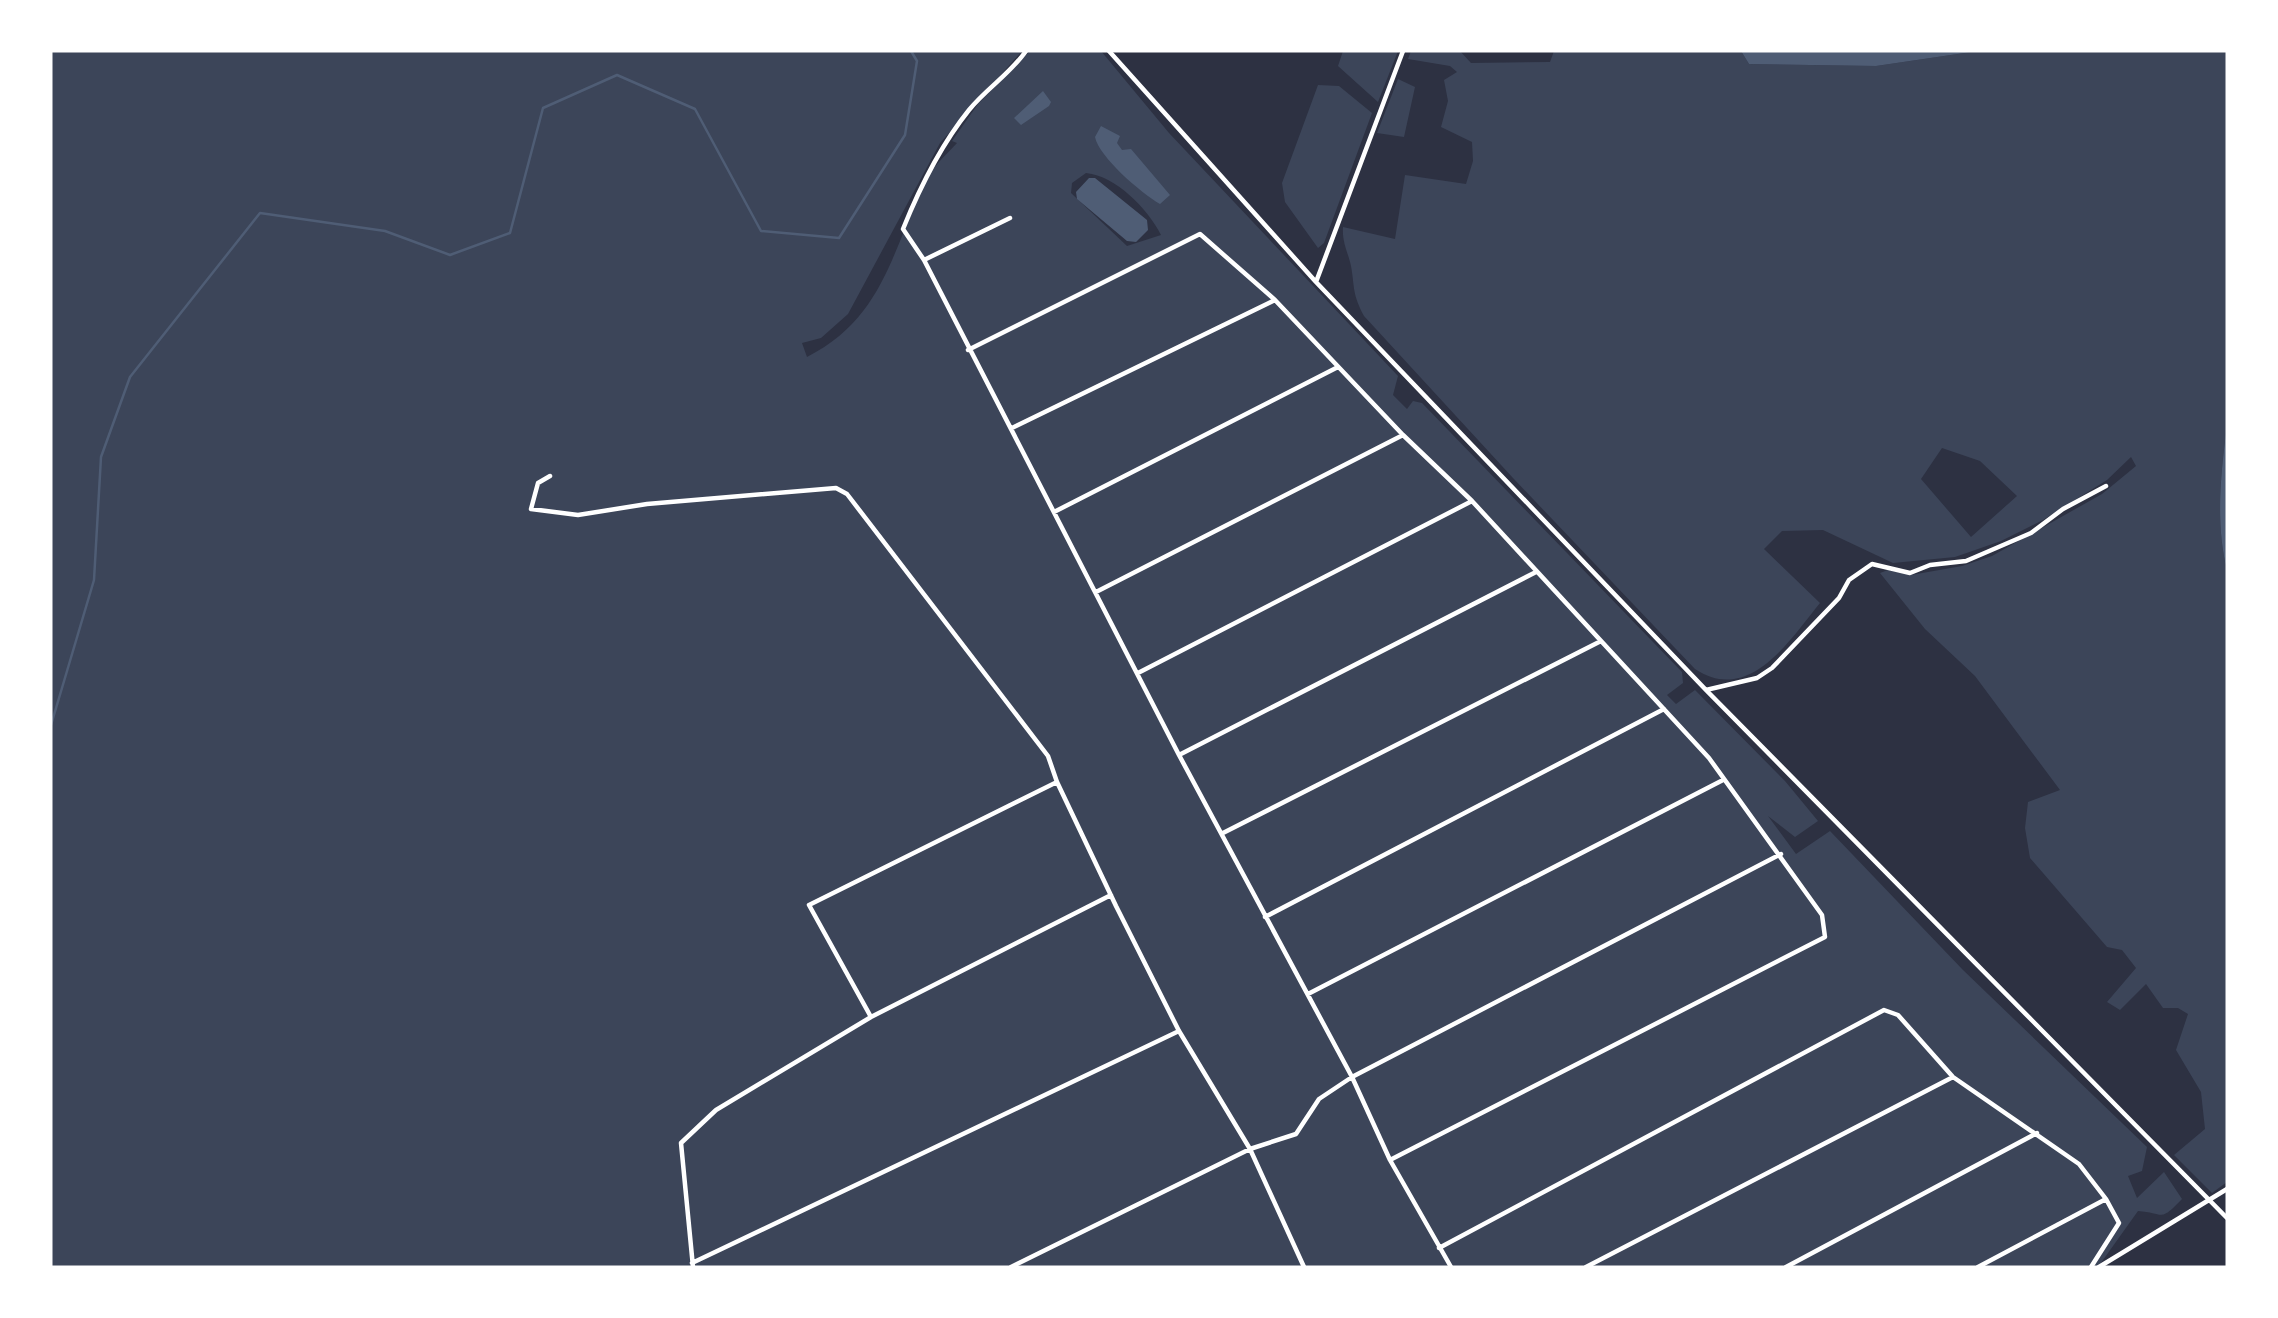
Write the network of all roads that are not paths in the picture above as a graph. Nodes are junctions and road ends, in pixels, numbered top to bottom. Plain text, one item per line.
1 (1026, 51) edge
2 (1109, 51) edge
3 (1403, 51) edge
4 (1010, 218) dead end
5 (924, 260) junction
6 (1316, 282) junction
7 (1275, 300) junction
8 (968, 350) junction
9 (1338, 367) junction
10 (1012, 428) junction
11 (1404, 435) junction
12 (550, 476) dead end
13 (2105, 486) dead end
14 (1472, 501) junction
15 (1054, 512) junction
16 (1536, 572) junction
17 (1096, 592) junction
18 (1601, 641) junction
19 (1138, 673) junction
20 (1706, 690) junction
21 (1664, 709) junction
22 (1179, 755) junction
23 (1723, 780) junction
24 (1057, 782) junction
25 (1223, 833) junction
26 (1781, 854) junction
27 (1111, 895) junction
28 (1265, 917) junction
29 (1308, 994) junction
30 (871, 1017) junction
31 (1179, 1031) junction
32 (1352, 1077) junction
33 (1953, 1077) junction
34 (2037, 1133) junction
35 (1250, 1149) junction
36 (1390, 1160) junction
37 (2227, 1189) edge
38 (2106, 1199) junction
39 (2210, 1202) junction
40 (2227, 1218) edge
41 (1439, 1248) junction
42 (2118, 1257) junction
43 (692, 1265) edge
44 (1011, 1267) edge
45 (1304, 1267) edge
46 (1451, 1267) edge
47 (1586, 1267) edge
48 (1786, 1267) edge
49 (1978, 1267) edge
50 (2091, 1267) edge
51 (2099, 1267) edge
52 (2110, 1267) edge

1 - 5 street
2 - 6 street
3 - 6 street
4 - 5 street
5 - 8 street
6 - 20 street
7 - 8 street
7 - 9 street
7 - 10 street
8 - 10 street
9 - 11 street
9 - 15 street
10 - 15 street
11 - 14 street
11 - 17 street
12 - 24 street
13 - 20 street
14 - 16 street
14 - 19 street
15 - 17 street
16 - 18 street
16 - 22 street
17 - 19 street
18 - 21 street
18 - 25 street
19 - 22 street
20 - 39 street
21 - 23 street
21 - 28 street
22 - 25 street
23 - 26 street
23 - 29 street
24 - 27 street
24 - 30 street
25 - 28 street
26 - 32 street
26 - 36 street
27 - 30 street
27 - 31 street
28 - 29 street
29 - 32 street
30 - 43 street
31 - 35 street
31 - 43 street
32 - 35 street
32 - 36 street
33 - 34 street
33 - 41 street
33 - 47 street
34 - 38 street
34 - 48 street
35 - 44 street
35 - 45 street
36 - 41 street
37 - 39 street
38 - 49 street
38 - 50 street
39 - 40 street
39 - 42 street
41 - 46 street
42 - 51 street
42 - 52 street

